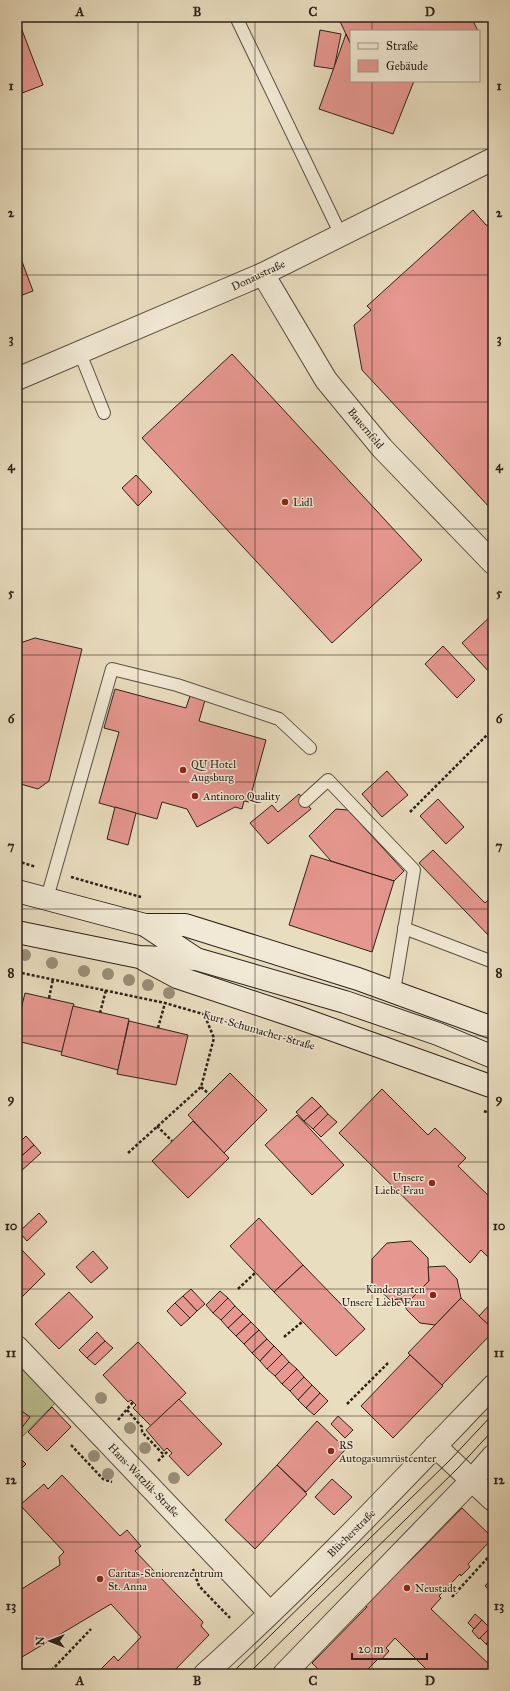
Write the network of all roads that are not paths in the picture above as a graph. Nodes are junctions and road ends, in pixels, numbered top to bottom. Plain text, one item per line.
1 (236, 17) edge
2 (493, 159) edge
3 (341, 235) junction
4 (263, 274) junction
5 (80, 353) junction
6 (17, 379) edge
7 (104, 413) dead end
8 (493, 563) edge
9 (310, 748) dead end
10 (305, 801) dead end
11 (17, 891) edge
12 (47, 898) junction
13 (145, 925) junction
14 (404, 928) junction
15 (17, 932) edge
16 (139, 957) junction
17 (196, 959) junction
18 (493, 962) edge
19 (394, 991) junction
20 (493, 1028) edge
21 (493, 1057) edge
22 (493, 1087) edge
23 (17, 1347) edge
24 (493, 1386) edge
25 (435, 1446) junction
26 (493, 1456) edge
27 (472, 1480) junction
28 (493, 1500) edge
29 (270, 1613) junction
30 (205, 1674) edge
31 (284, 1674) edge

1 - 3 lane
2 - 3 street, Donaustraße
3 - 4 street, Donaustraße
4 - 5 street, Donaustraße
4 - 8 street, Bauernfeld
5 - 6 street, Donaustraße
5 - 7 lane
9 - 12 lane
10 - 14 lane
11 - 12 street
12 - 13 street
13 - 17 street
13 - 19 street
14 - 18 lane
14 - 19 lane
15 - 16 street
16 - 17 street
16 - 22 street
17 - 21 street
19 - 20 street
23 - 29 street, Hans-Watzlik-Straße
24 - 25 street, Blücherstraße
25 - 27 street
25 - 29 street, Blücherstraße
26 - 27 street
27 - 28 street
27 - 31 street
29 - 30 street, Blücherstraße

